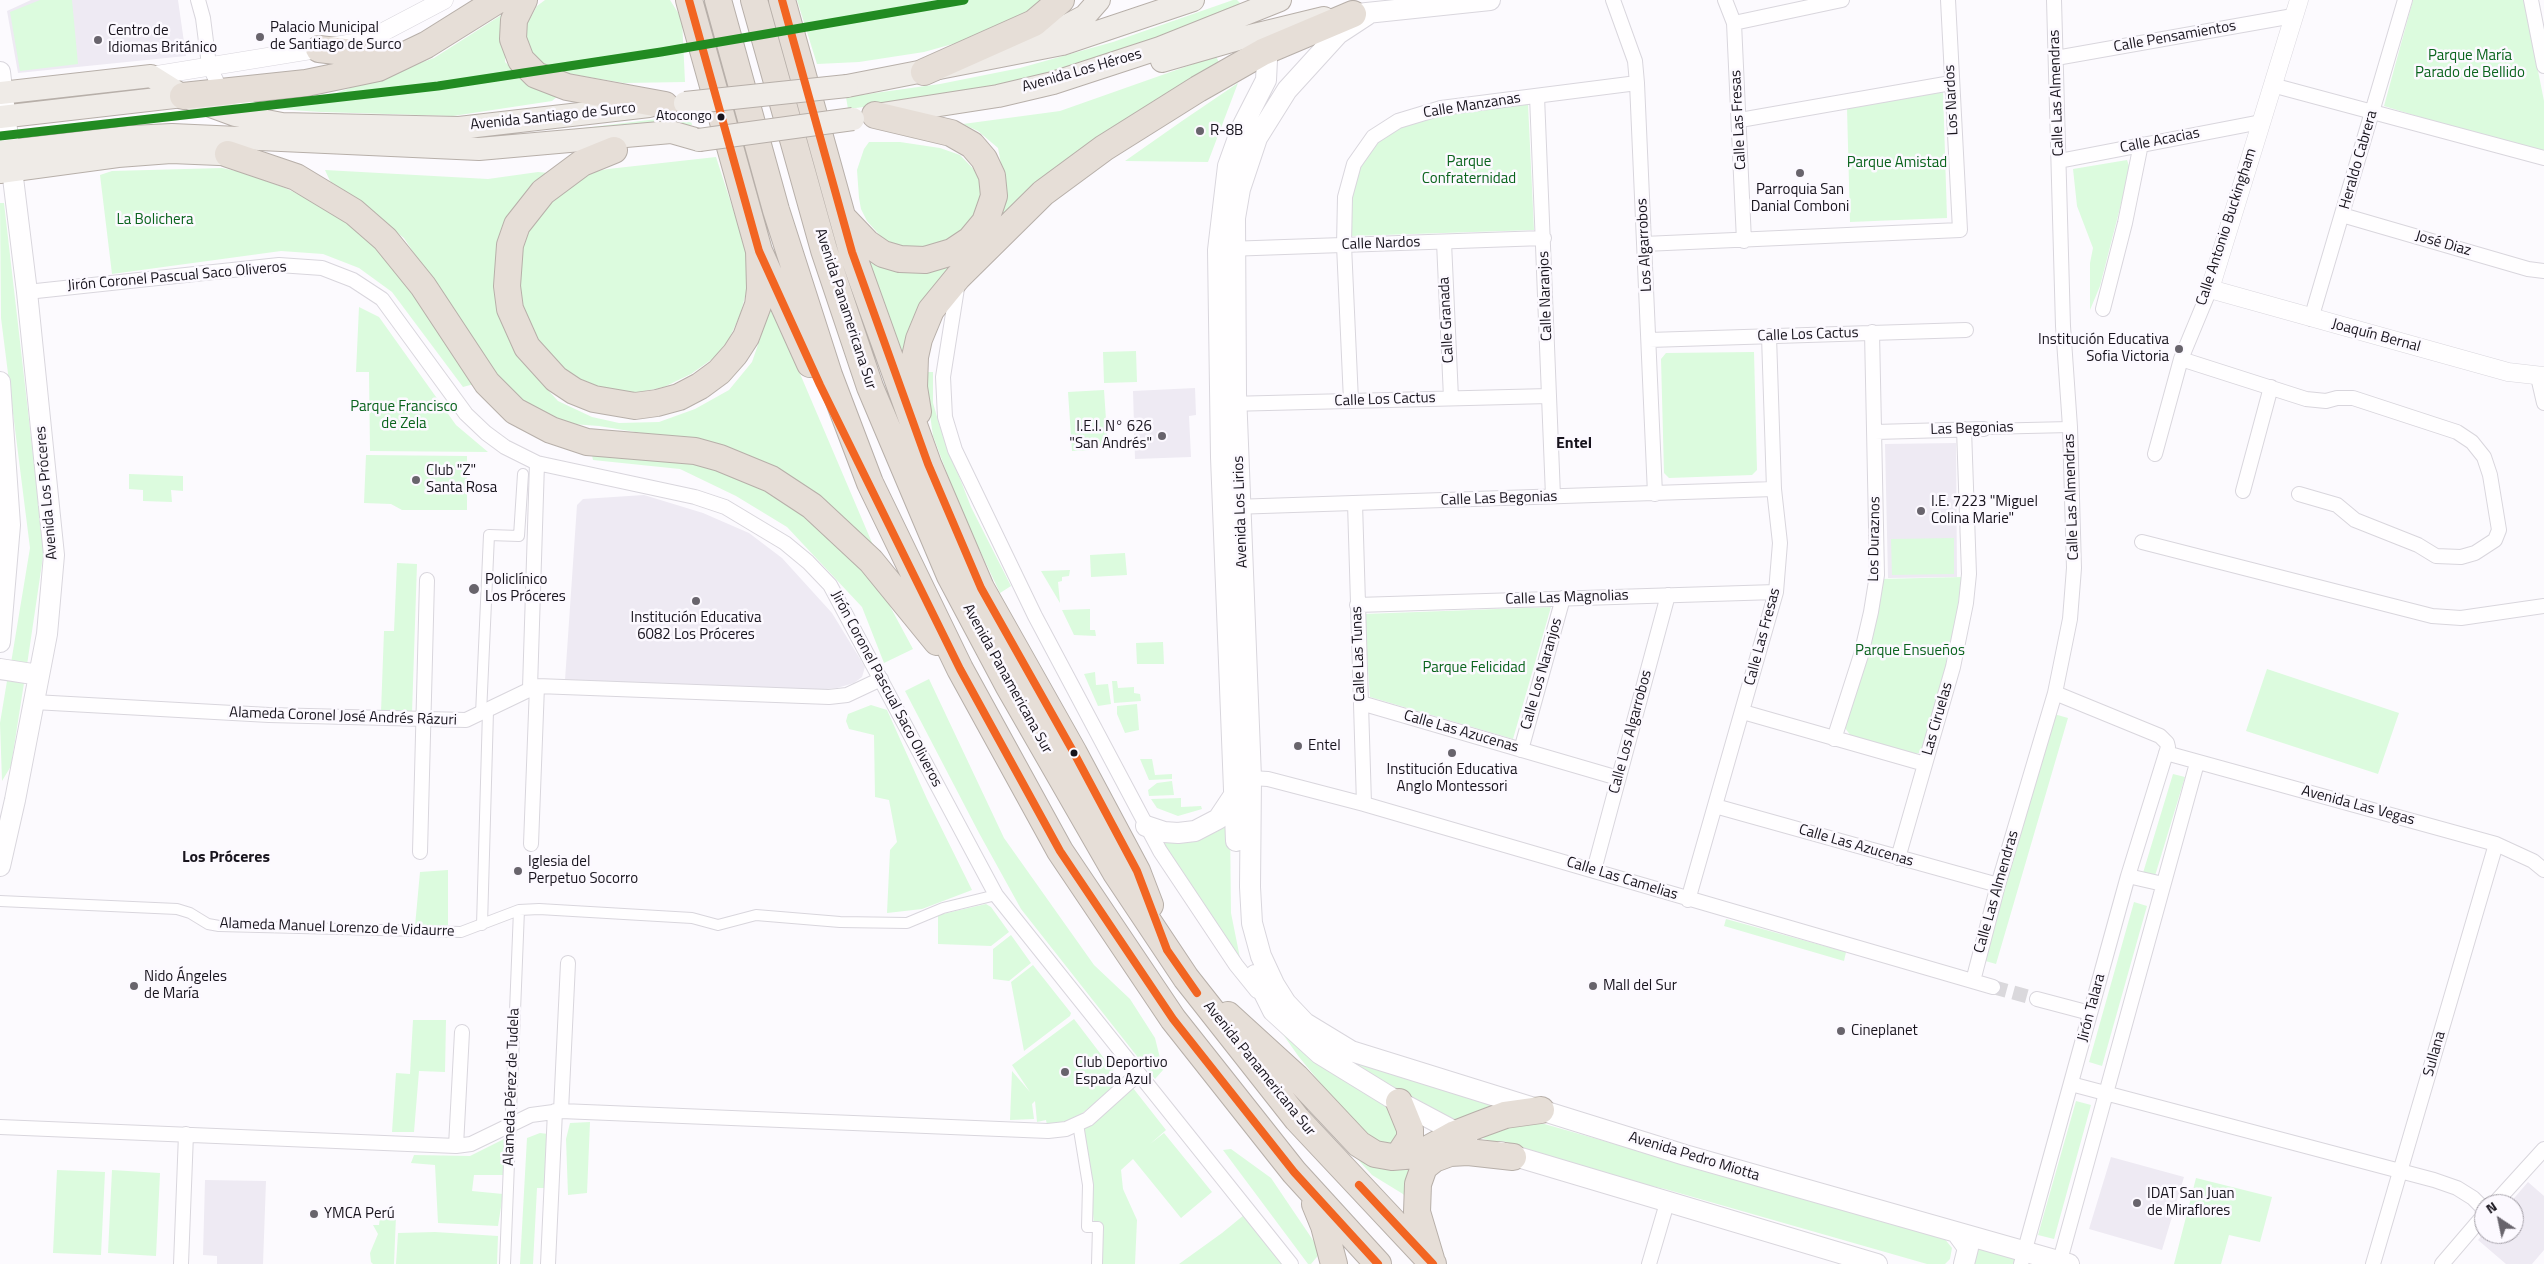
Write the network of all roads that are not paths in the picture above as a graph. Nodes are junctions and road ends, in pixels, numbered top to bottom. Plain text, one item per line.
1 (198, 0) edge
2 (444, 0) edge
3 (498, 0) edge
4 (524, 0) edge
5 (689, 0) edge
6 (718, 0) edge
7 (754, 0) edge
8 (782, 0) edge
9 (1061, 0) edge
10 (1099, 0) edge
11 (1193, 0) edge
12 (1280, 0) edge
13 (1490, 0) edge
14 (1613, 0) edge
15 (1725, 0) edge
16 (1842, 0) edge
17 (1948, 0) edge
18 (2054, 0) edge
19 (2405, 0) edge
20 (2531, 0) edge
21 (2296, 8) edge
22 (1362, 13) junction
23 (1734, 23) junction
24 (1252, 45) junction
25 (319, 49) junction
26 (1008, 56) junction
27 (401, 58) junction
28 (2056, 58) junction
29 (209, 66) junction
30 (2544, 66) edge
31 (924, 72) junction
32 (151, 76) junction
33 (1053, 82) junction
34 (1637, 83) junction
35 (1951, 83) junction
36 (2272, 85) junction
37 (1, 86) edge
38 (222, 93) junction
39 (183, 96) junction
40 (1537, 96) junction
41 (675, 104) junction
42 (2373, 112) junction
43 (3, 117) edge
44 (864, 117) junction
45 (1740, 120) junction
46 (2261, 122) junction
47 (282, 124) junction
48 (699, 140) junction
49 (2141, 144) junction
50 (614, 150) junction
51 (228, 154) junction
52 (2544, 158) edge
53 (6, 161) edge
54 (2059, 161) junction
55 (840, 212) junction
56 (2342, 215) junction
57 (1544, 238) junction
58 (1744, 241) junction
59 (1444, 242) junction
60 (1644, 244) junction
61 (1344, 245) junction
62 (1226, 249) junction
63 (759, 251) junction
64 (2544, 271) edge
65 (958, 277) junction
66 (2210, 289) junction
67 (27, 292) junction
68 (2103, 308) dead end
69 (2311, 319) junction
70 (1966, 330) dead end
71 (1872, 332) junction
72 (1769, 336) junction
73 (1649, 340) junction
74 (2181, 359) junction
75 (2541, 376) edge
76 (0, 382) edge
77 (2271, 387) junction
78 (1549, 396) junction
79 (1451, 398) junction
80 (1351, 401) junction
81 (2544, 403) edge
82 (1228, 404) junction
83 (2070, 427) junction
84 (1964, 429) junction
85 (1984, 429) joint
86 (1874, 432) junction
87 (2155, 454) dead end
88 (537, 463) junction
89 (928, 464) junction
90 (523, 474) dead end
91 (870, 483) junction
92 (1774, 489) junction
93 (2243, 491) dead end
94 (1655, 494) junction
95 (2298, 494) dead end
96 (1553, 496) junction
97 (1355, 503) junction
98 (1231, 507) junction
99 (2142, 542) dead end
100 (427, 580) dead end
101 (1776, 592) junction
102 (1668, 595) junction
103 (1563, 598) junction
104 (1357, 605) junction
105 (2544, 606) edge
106 (0, 642) edge
107 (0, 669) edge
108 (960, 669) junction
109 (39, 675) junction
110 (881, 679) junction
111 (533, 687) junction
112 (2055, 693) junction
113 (34, 702) junction
114 (1361, 703) junction
115 (485, 712) junction
116 (1743, 712) junction
117 (423, 721) junction
118 (1834, 739) junction
119 (1521, 750) junction
120 (2166, 753) junction
121 (2197, 763) junction
122 (1925, 764) junction
123 (1251, 778) junction
124 (1618, 778) junction
125 (1234, 795) junction
126 (8, 798) edge
127 (1364, 804) junction
128 (1715, 806) junction
129 (1146, 826) junction
130 (531, 844) dead end
131 (2496, 844) junction
132 (420, 852) dead end
133 (1898, 858) junction
134 (0, 866) edge
135 (1594, 870) junction
136 (2544, 870) edge
137 (2128, 876) junction
138 (2163, 884) junction
139 (1998, 885) junction
140 (996, 895) junction
141 (1688, 900) junction
142 (0, 901) edge
143 (520, 910) junction
144 (482, 925) junction
145 (1167, 950) junction
146 (568, 963) dead end
147 (1186, 978) junction
148 (1973, 981) junction
149 (1993, 987) tunnel mouth
150 (2037, 999) tunnel mouth
151 (1273, 1011) junction
152 (2090, 1013) junction
153 (462, 1032) dead end
154 (1322, 1045) junction
155 (1138, 1074) junction
156 (2071, 1084) junction
157 (2106, 1091) junction
158 (1399, 1102) junction
159 (1541, 1110) junction
160 (558, 1111) junction
161 (510, 1124) junction
162 (1078, 1124) junction
163 (0, 1127) edge
164 (186, 1134) junction
165 (1455, 1134) junction
166 (456, 1146) junction
167 (2544, 1149) edge
168 (1392, 1157) junction
169 (1513, 1157) junction
170 (2401, 1170) junction
171 (1306, 1186) junction
172 (2503, 1194) edge
173 (2474, 1199) edge
174 (1667, 1203) junction
175 (2474, 1227) edge
176 (1958, 1233) junction
177 (2022, 1258) edge
178 (1432, 1263) edge
179 (2063, 1263) edge
180 (181, 1264) edge
181 (505, 1264) edge
182 (548, 1264) edge
183 (1097, 1264) edge
184 (1291, 1264) edge
185 (1334, 1264) edge
186 (1378, 1264) edge
187 (1649, 1264) edge
188 (1877, 1264) edge
189 (1964, 1264) edge
190 (2373, 1264) edge
191 (2442, 1264) edge

1 - 29 street
2 - 25 street
3 - 27 highway
4 - 41 highway
5 - 63 highway
6 - 91 highway
7 - 145 highway, Avenida Panamericana Sur
8 - 55 highway
9 - 31 highway
10 - 26 main road
11 - 26 main road, Avenida Los Héroes
12 - 33 main road, Avenida Los Héroes
13 - 22 main road
14 - 34 street, Los Algarrobos
15 - 23 street, Calle Las Fresas
16 - 23 street
17 - 35 street, Los Nardos
18 - 28 street, Calle Las Almendras
19 - 42 street, Heraldo Cabrera
20 - 30 street
21 - 28 street, Calle Pensamientos
21 - 36 street, Calle Antonio Buckingham
22 - 24 highway
22 - 62 main road, Avenida Los Lirios
23 - 45 street, Calle Las Fresas
24 - 33 main road
24 - 62 main road, Avenida Los Lirios
24 - 65 highway
25 - 27 highway
25 - 29 street
26 - 31 main road, Avenida Los Héroes
27 - 38 highway
28 - 54 street, Calle Las Almendras
29 - 32 street
29 - 38 street
31 - 41 main road, Avenida Santiago de Surco, bridge
32 - 37 main road
32 - 39 main road, Avenida Santiago de Surco
33 - 44 main road, Avenida Los Héroes
34 - 40 street, Calle Manzanas
34 - 60 street, Los Algarrobos
35 - 45 street
35 - 58 street, Los Nardos
36 - 42 street
36 - 46 street, Calle Antonio Buckingham
37 - 43 main road, Avenida Los Próceres
38 - 39 highway
38 - 47 street
39 - 43 main road, Avenida Santiago de Surco
39 - 47 main road, Avenida Santiago de Surco
40 - 57 street, Calle Naranjos
40 - 61 street, Calle Manzanas
41 - 47 main road, Avenida Santiago de Surco
42 - 52 street
42 - 56 street, Heraldo Cabrera
43 - 53 main road, Avenida Los Próceres
44 - 48 main road, Avenida Santiago de Surco, bridge
44 - 55 highway
45 - 58 street, Calle Las Fresas
46 - 49 street, Calle Acacias
46 - 66 street, Calle Antonio Buckingham
48 - 50 main road, Avenida Santiago de Surco
48 - 53 main road, Avenida Santiago de Surco
49 - 54 street, Calle Acacias
49 - 68 street
50 - 51 main road, Avenida Santiago de Surco
50 - 63 highway
51 - 53 main road, Avenida Santiago de Surco
51 - 108 highway
53 - 67 main road, Avenida Los Próceres
54 - 83 street, Calle Las Almendras
55 - 89 highway
56 - 64 street, José Diaz
56 - 69 street, Heraldo Cabrera
57 - 59 street, Calle Nardos
57 - 78 street, Calle Naranjos
58 - 60 street
59 - 61 street, Calle Nardos
59 - 79 street, Calle Granada
60 - 73 street, Los Algarrobos
61 - 62 street, Calle Nardos
61 - 80 street, Calle Manzanas
62 - 82 main road, Avenida Los Lirios
63 - 91 highway
65 - 89 highway
65 - 129 street
66 - 69 street, Joaquín Bernal
66 - 74 street, Calle Antonio Buckingham
67 - 88 street, Jirón Coronel Pascual Saco Oliveros
67 - 109 main road, Avenida Los Próceres
69 - 75 street, Joaquín Bernal
70 - 71 street, Calle Los Cactus
71 - 72 street, Calle Los Cactus
71 - 86 street, Los Duraznos
72 - 73 street, Calle Los Cactus
72 - 92 street, Calle Las Fresas
73 - 94 street, Los Algarrobos
74 - 77 street
74 - 87 street, Calle Antonio Buckingham
75 - 81 street
76 - 106 main road
77 - 93 street
77 - 95 street
78 - 79 street, Calle Los Cactus
78 - 96 street, Calle Naranjos
79 - 80 street, Calle Los Cactus
80 - 82 street, Calle Los Cactus
82 - 98 main road, Avenida Los Lirios
83 - 85 street, Las Begonias
83 - 112 street, Calle Las Almendras
84 - 85 street, Las Begonias
84 - 86 street, Las Begonias
84 - 122 street, Las Ciruelas
86 - 118 street, Los Duraznos
88 - 110 street, Jirón Coronel Pascual Saco Oliveros
88 - 111 street
89 - 145 highway
90 - 115 street
91 - 108 highway
92 - 94 street, Calle Las Begonias
92 - 101 street, Calle Las Fresas
94 - 96 street, Calle Las Begonias
96 - 97 street, Calle Las Begonias
97 - 98 street, Calle Las Begonias
97 - 104 street, Calle Las Tunas
98 - 123 main road, Avenida Los Lirios
98 - 125 main road, Avenida Los Lirios
99 - 105 street
100 - 117 street
101 - 102 street, Calle Las Magnolias
101 - 116 street, Calle Las Fresas
102 - 103 street, Calle Las Magnolias
102 - 124 street, Calle Los Algarrobos
103 - 104 street, Calle Las Magnolias
103 - 119 street, Calle Los Naranjos
104 - 114 street, Calle Las Tunas
107 - 109 main road
108 - 171 highway
109 - 113 main road, Avenida Los Próceres
110 - 111 street, Alameda Coronel José Andrés Rázuri
110 - 140 street, Jirón Coronel Pascual Saco Oliveros
111 - 115 street, Alameda Coronel José Andrés Rázuri
111 - 130 street
112 - 120 street
112 - 139 street, Calle Las Almendras
113 - 117 street, Alameda Coronel José Andrés Rázuri
113 - 126 main road, Avenida Los Próceres
114 - 119 street, Calle Las Azucenas
114 - 127 street, Calle Las Tunas
115 - 117 street, Alameda Coronel José Andrés Rázuri
115 - 144 street
116 - 118 street
116 - 128 street, Calle Las Fresas
117 - 132 street
118 - 122 street
119 - 124 street, Calle Las Azucenas
120 - 121 street, Avenida Las Vegas
120 - 137 street, Jirón Talara
121 - 131 street, Avenida Las Vegas
121 - 138 street
122 - 133 street, Las Ciruelas
123 - 127 street, Calle Las Camelias
123 - 154 main road, Avenida Los Lirios
124 - 135 street, Calle Los Algarrobos
125 - 129 main road
125 - 151 main road, Avenida Los Lirios
126 - 134 main road, Avenida Los Próceres
127 - 135 street, Calle Las Camelias
128 - 133 street, Calle Las Azucenas
128 - 141 street, Calle Las Fresas
129 - 151 street
131 - 136 street, Avenida Las Vegas
131 - 170 street, Sullana
133 - 139 street, Calle Las Azucenas
135 - 141 street, Calle Las Camelias
137 - 138 street
137 - 152 street, Jirón Talara
138 - 157 street
139 - 148 street, Calle Las Almendras
140 - 143 street, Alameda Manuel Lorenzo de Vidaurre
140 - 155 street, Jirón Coronel Pascual Saco Oliveros
141 - 148 street, Calle Las Camelias
142 - 144 street, Alameda Manuel Lorenzo de Vidaurre
143 - 144 street, Alameda Manuel Lorenzo de Vidaurre
143 - 161 street, Alameda Pérez de Tudela
145 - 147 highway, Avenida Panamericana Sur
146 - 160 street
147 - 168 highway
147 - 178 highway, Avenida Panamericana Sur
148 - 149 street, Calle Las Camelias
150 - 152 street
151 - 154 main road, Avenida Los Lirios
152 - 156 street, Jirón Talara
153 - 166 street
154 - 158 main road
154 - 159 main road, Avenida Pedro Miotta
155 - 162 street
155 - 184 street, Jirón Coronel Pascual Saco Oliveros
156 - 157 street
156 - 177 street, Jirón Talara
157 - 170 street
157 - 179 street
158 - 165 main road
158 - 168 highway
159 - 165 highway
159 - 176 main road, Avenida Pedro Miotta
160 - 161 street
160 - 162 street
160 - 182 street
161 - 166 street
161 - 181 street, Alameda Pérez de Tudela
162 - 183 street
163 - 164 street
164 - 166 street
164 - 180 street
165 - 168 highway
165 - 169 main road
167 - 172 street
169 - 174 main road
169 - 178 highway
170 - 173 street
170 - 190 street, Sullana
171 - 185 highway
171 - 186 highway
174 - 187 street
174 - 188 main road
175 - 191 street
176 - 177 main road, Avenida Pedro Miotta
176 - 189 main road
177 - 179 main road, Avenida Pedro Miotta

